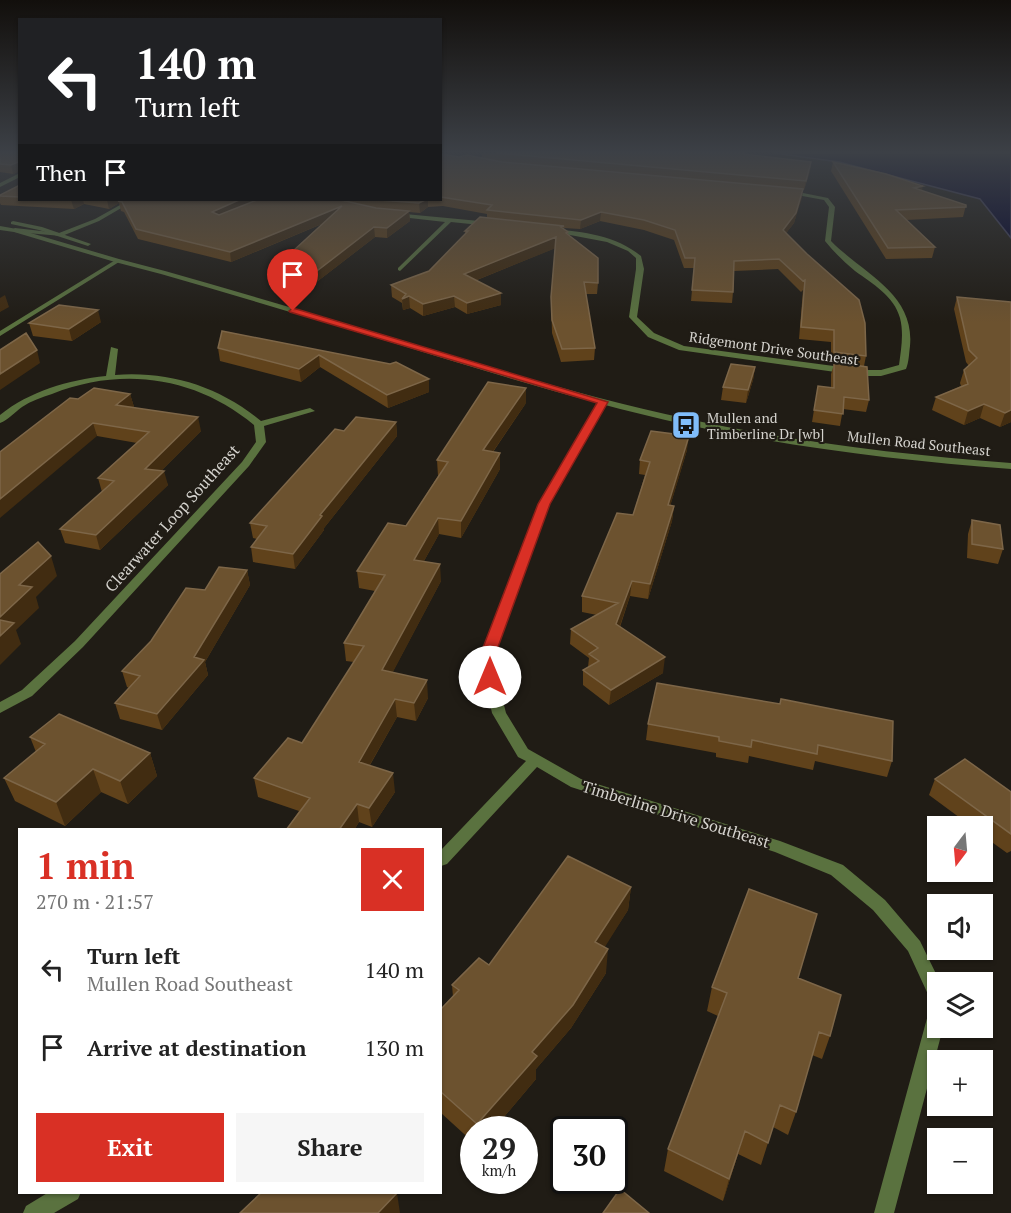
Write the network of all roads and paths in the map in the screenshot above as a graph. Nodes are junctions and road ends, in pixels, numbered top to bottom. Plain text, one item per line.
1 (115, 210) edge
2 (832, 210) edge
3 (387, 214) edge
4 (97, 220) junction
5 (449, 220) junction
6 (0, 221) edge
7 (504, 226) edge
8 (0, 228) edge
9 (40, 228) junction
10 (15, 230) junction
11 (546, 230) edge
12 (60, 235) junction
13 (117, 261) junction
14 (400, 269) dead end
15 (163, 272) junction
16 (0, 334) edge
17 (114, 349) dead end
18 (110, 377) junction
19 (603, 402) junction
20 (310, 411) dead end
21 (0, 420) edge
22 (259, 424) junction
23 (1011, 465) edge
24 (0, 708) edge
25 (535, 759) junction
26 (442, 859) edge
27 (927, 974) edge
28 (931, 1038) edge
29 (67, 1194) edge
30 (33, 1213) edge
31 (884, 1213) edge

1 - 4 street
2 - 11 street, Ridgemont Drive Southeast
3 - 5 street
4 - 9 street
4 - 12 street
5 - 7 street
5 - 14 street
6 - 9 street, Mullen Road Southeast
8 - 10 street, Mullen Road Southeast
9 - 12 street, Mullen Road Southeast
10 - 12 street
10 - 13 street, Mullen Road Southeast
12 - 15 street, Mullen Road Southeast
13 - 15 street, Mullen Road Southeast
13 - 16 street
15 - 19 street, Mullen Road Southeast
17 - 18 street
18 - 21 street
18 - 22 street
19 - 23 street, Mullen Road Southeast
19 - 25 street, Timberline Drive Southeast
20 - 22 street
22 - 24 street, Clearwater Loop Southeast
25 - 26 street
25 - 27 street, Timberline Drive Southeast
28 - 31 street
29 - 30 street

